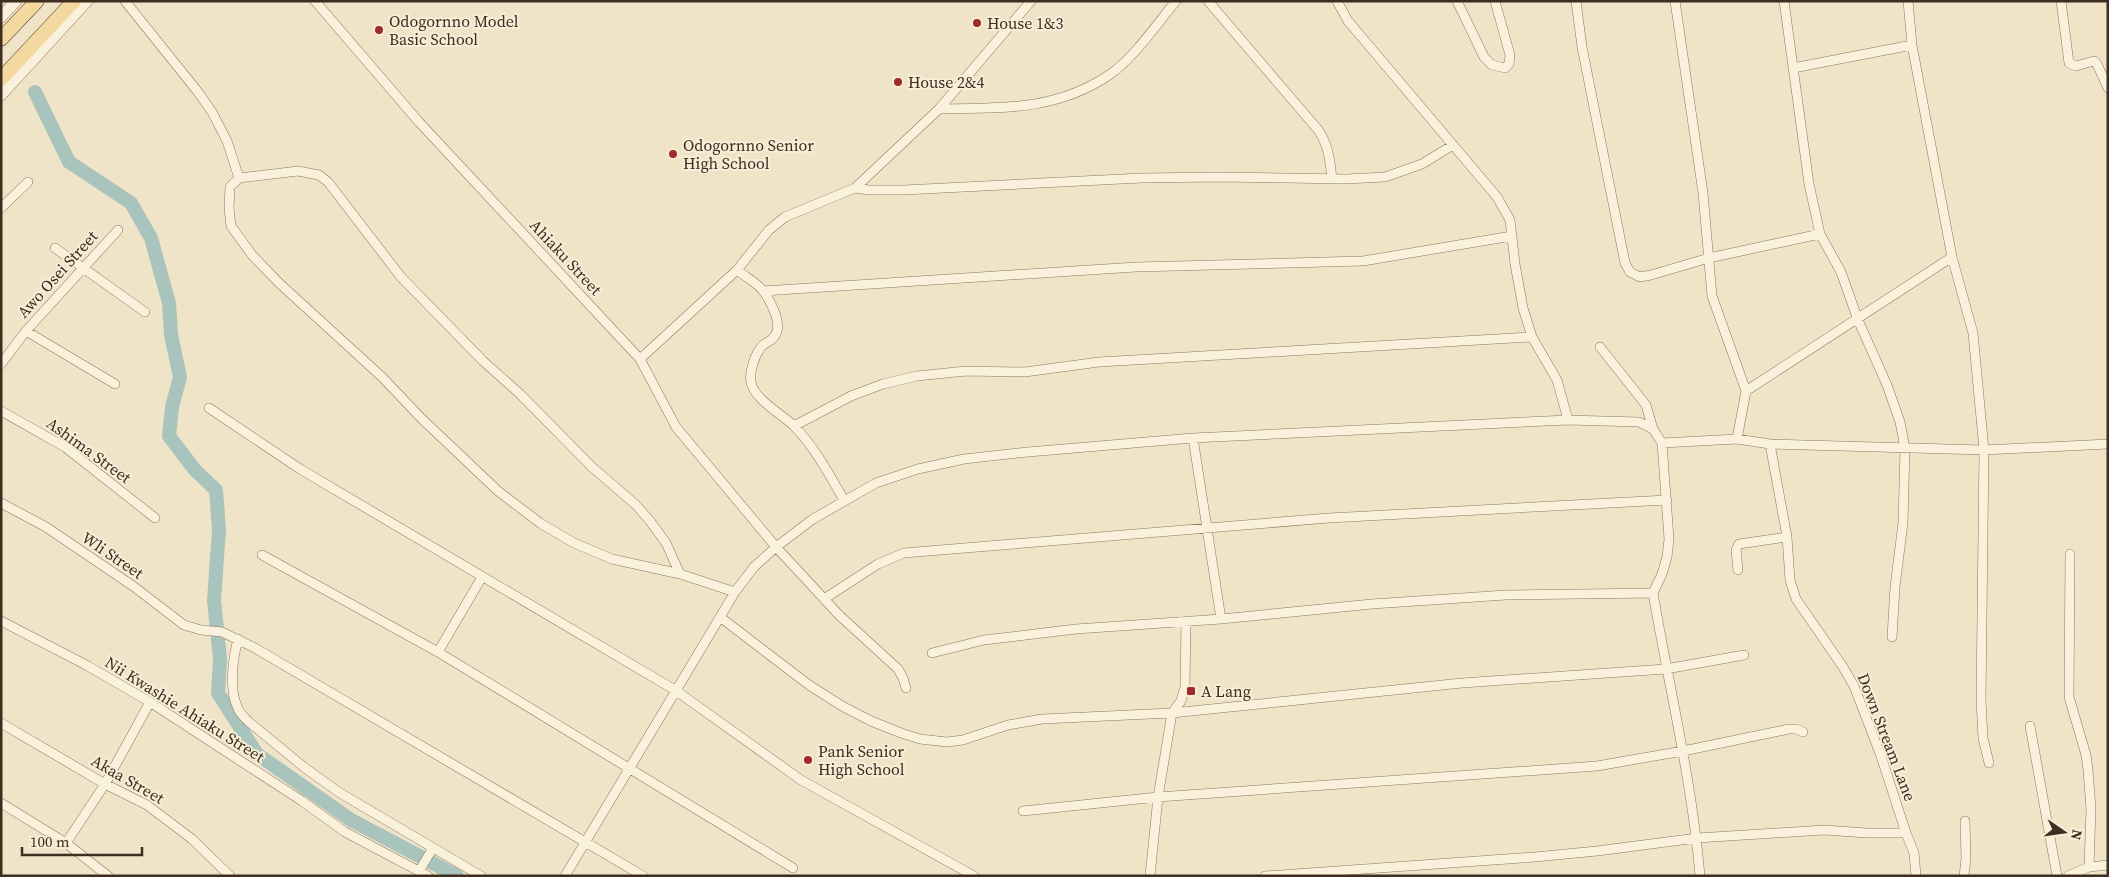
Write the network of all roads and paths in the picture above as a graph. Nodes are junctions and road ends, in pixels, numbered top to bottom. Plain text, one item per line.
1 (16, 1) edge
2 (37, 1) edge
3 (74, 1) edge
4 (87, 1) edge
5 (125, 1) edge
6 (315, 1) edge
7 (1031, 1) edge
8 (1176, 1) edge
9 (1208, 1) edge
10 (1337, 1) edge
11 (1457, 1) edge
12 (1495, 1) edge
13 (1576, 1) edge
14 (1675, 1) edge
15 (1784, 1) edge
16 (1908, 1) edge
17 (2060, 1) edge
18 (1, 17) edge
19 (1, 39) edge
20 (1912, 45) junction
21 (1793, 68) junction
22 (1, 79) edge
23 (2108, 88) edge
24 (1, 95) edge
25 (939, 109) junction
26 (1453, 145) junction
27 (239, 178) junction
28 (1332, 179) junction
29 (28, 182) dead end
30 (855, 188) junction
31 (1, 208) edge
32 (118, 230) dead end
33 (1820, 234) junction
34 (1512, 236) junction
35 (55, 248) dead end
36 (1952, 257) junction
37 (1709, 258) junction
38 (84, 268) junction
39 (737, 270) junction
40 (763, 291) junction
41 (145, 312) dead end
42 (1858, 320) junction
43 (26, 331) junction
44 (1532, 337) junction
45 (1600, 347) dead end
46 (640, 359) junction
47 (1, 364) edge
48 (115, 384) dead end
49 (1746, 391) junction
50 (209, 408) dead end
51 (1, 410) edge
52 (1568, 420) junction
53 (794, 426) junction
54 (1653, 429) junction
55 (1193, 438) junction
56 (1737, 439) junction
57 (1662, 443) junction
58 (1770, 444) junction
59 (2108, 444) edge
60 (1905, 448) junction
61 (1984, 450) junction
62 (844, 500) junction
63 (1667, 500) junction
64 (1, 503) edge
65 (155, 518) dead end
66 (1207, 527) junction
67 (1787, 537) junction
68 (776, 547) junction
69 (262, 554) dead end
70 (2070, 554) dead end
71 (1738, 570) dead end
72 (680, 574) junction
73 (482, 577) junction
74 (735, 592) junction
75 (1653, 593) junction
76 (824, 599) junction
77 (720, 616) junction
78 (1221, 619) junction
79 (1186, 621) junction
80 (1, 622) edge
81 (1892, 637) dead end
82 (238, 639) junction
83 (438, 652) junction
84 (932, 653) dead end
85 (1744, 655) dead end
86 (1666, 669) junction
87 (906, 688) dead end
88 (675, 690) junction
89 (150, 702) junction
90 (1172, 713) junction
91 (1, 723) edge
92 (2030, 726) dead end
93 (1803, 732) dead end
94 (1683, 751) junction
95 (1988, 763) dead end
96 (630, 769) junction
97 (105, 784) junction
98 (1158, 797) junction
99 (1, 803) edge
100 (1023, 811) dead end
101 (1965, 821) dead end
102 (1906, 833) junction
103 (1697, 838) junction
104 (66, 843) junction
105 (585, 843) junction
106 (432, 850) junction
107 (2108, 866) edge
108 (2089, 867) junction
109 (421, 868) junction
110 (793, 868) dead end
111 (108, 876) edge
112 (230, 876) edge
113 (428, 876) edge
114 (480, 876) edge
115 (565, 876) edge
116 (643, 876) edge
117 (974, 876) edge
118 (1150, 876) edge
119 (1265, 876) edge
120 (1700, 876) edge
121 (1916, 876) edge
122 (1964, 876) edge
123 (2058, 876) edge
124 (2068, 876) edge

1 - 18 street
2 - 19 main road
3 - 22 main road
4 - 24 street
5 - 27 street
6 - 46 street, Ahiaku Street
7 - 25 street
8 - 25 street
9 - 28 street
10 - 26 street
11 - 12 street
13 - 37 street
14 - 37 street
15 - 21 street
16 - 20 street
17 - 23 street
20 - 21 street
20 - 36 street
21 - 33 street
25 - 30 street
26 - 28 street
26 - 34 street
27 - 72 street
27 - 72 street
28 - 30 street
29 - 31 street
30 - 39 street
32 - 38 street, Awo Osei Street
33 - 37 street
33 - 42 street
34 - 40 street
34 - 44 street
35 - 38 street
36 - 42 street
36 - 61 street
37 - 49 street
38 - 41 street
38 - 43 street, Awo Osei Street
39 - 40 street
39 - 46 street
40 - 53 street
42 - 49 street
42 - 60 street
43 - 47 street, Awo Osei Street
43 - 48 street
44 - 52 street
44 - 53 street
45 - 54 street
46 - 68 street, Ahiaku Street
49 - 56 street
50 - 73 street
51 - 65 street, Ashima Street
52 - 54 street
52 - 55 street
53 - 62 street
54 - 57 street
55 - 62 street
55 - 66 street
56 - 57 street
56 - 58 street
57 - 63 street
58 - 60 street
58 - 67 street, Down Stream Lane
59 - 61 street
60 - 61 street
60 - 81 street
61 - 95 street
62 - 68 street
63 - 66 street
63 - 75 street
64 - 82 street, Wli Street
66 - 76 street
66 - 78 street
67 - 71 street
67 - 102 street, Down Stream Lane
68 - 74 street
68 - 76 street, Ahiaku Street
69 - 83 street
70 - 108 street
72 - 74 street
73 - 83 street
73 - 88 street
74 - 77 street
75 - 78 street
75 - 86 street
76 - 87 street, Ahiaku Street
77 - 88 street
77 - 90 street
78 - 79 street
79 - 84 street
79 - 90 street
80 - 89 street, Nii Kwashie Ahiaku Street
82 - 105 street, Wli Street
82 - 106 street
83 - 96 street
85 - 86 street
86 - 90 street
86 - 94 street
88 - 96 street
88 - 117 street
89 - 97 street
89 - 109 street, Nii Kwashie Ahiaku Street
90 - 98 street
91 - 97 street, Akaa Street
92 - 123 street
93 - 94 street
94 - 98 street
94 - 103 street
96 - 105 street
96 - 110 street
97 - 104 street
97 - 112 street, Akaa Street
98 - 100 street
98 - 118 street
99 - 104 street
101 - 122 street
102 - 103 street
102 - 121 street, Down Stream Lane
103 - 119 street
103 - 120 street
104 - 111 street
105 - 115 street
105 - 116 street, Wli Street
106 - 109 street
106 - 114 street
107 - 108 street
108 - 124 street
109 - 113 street, Nii Kwashie Ahiaku Street

